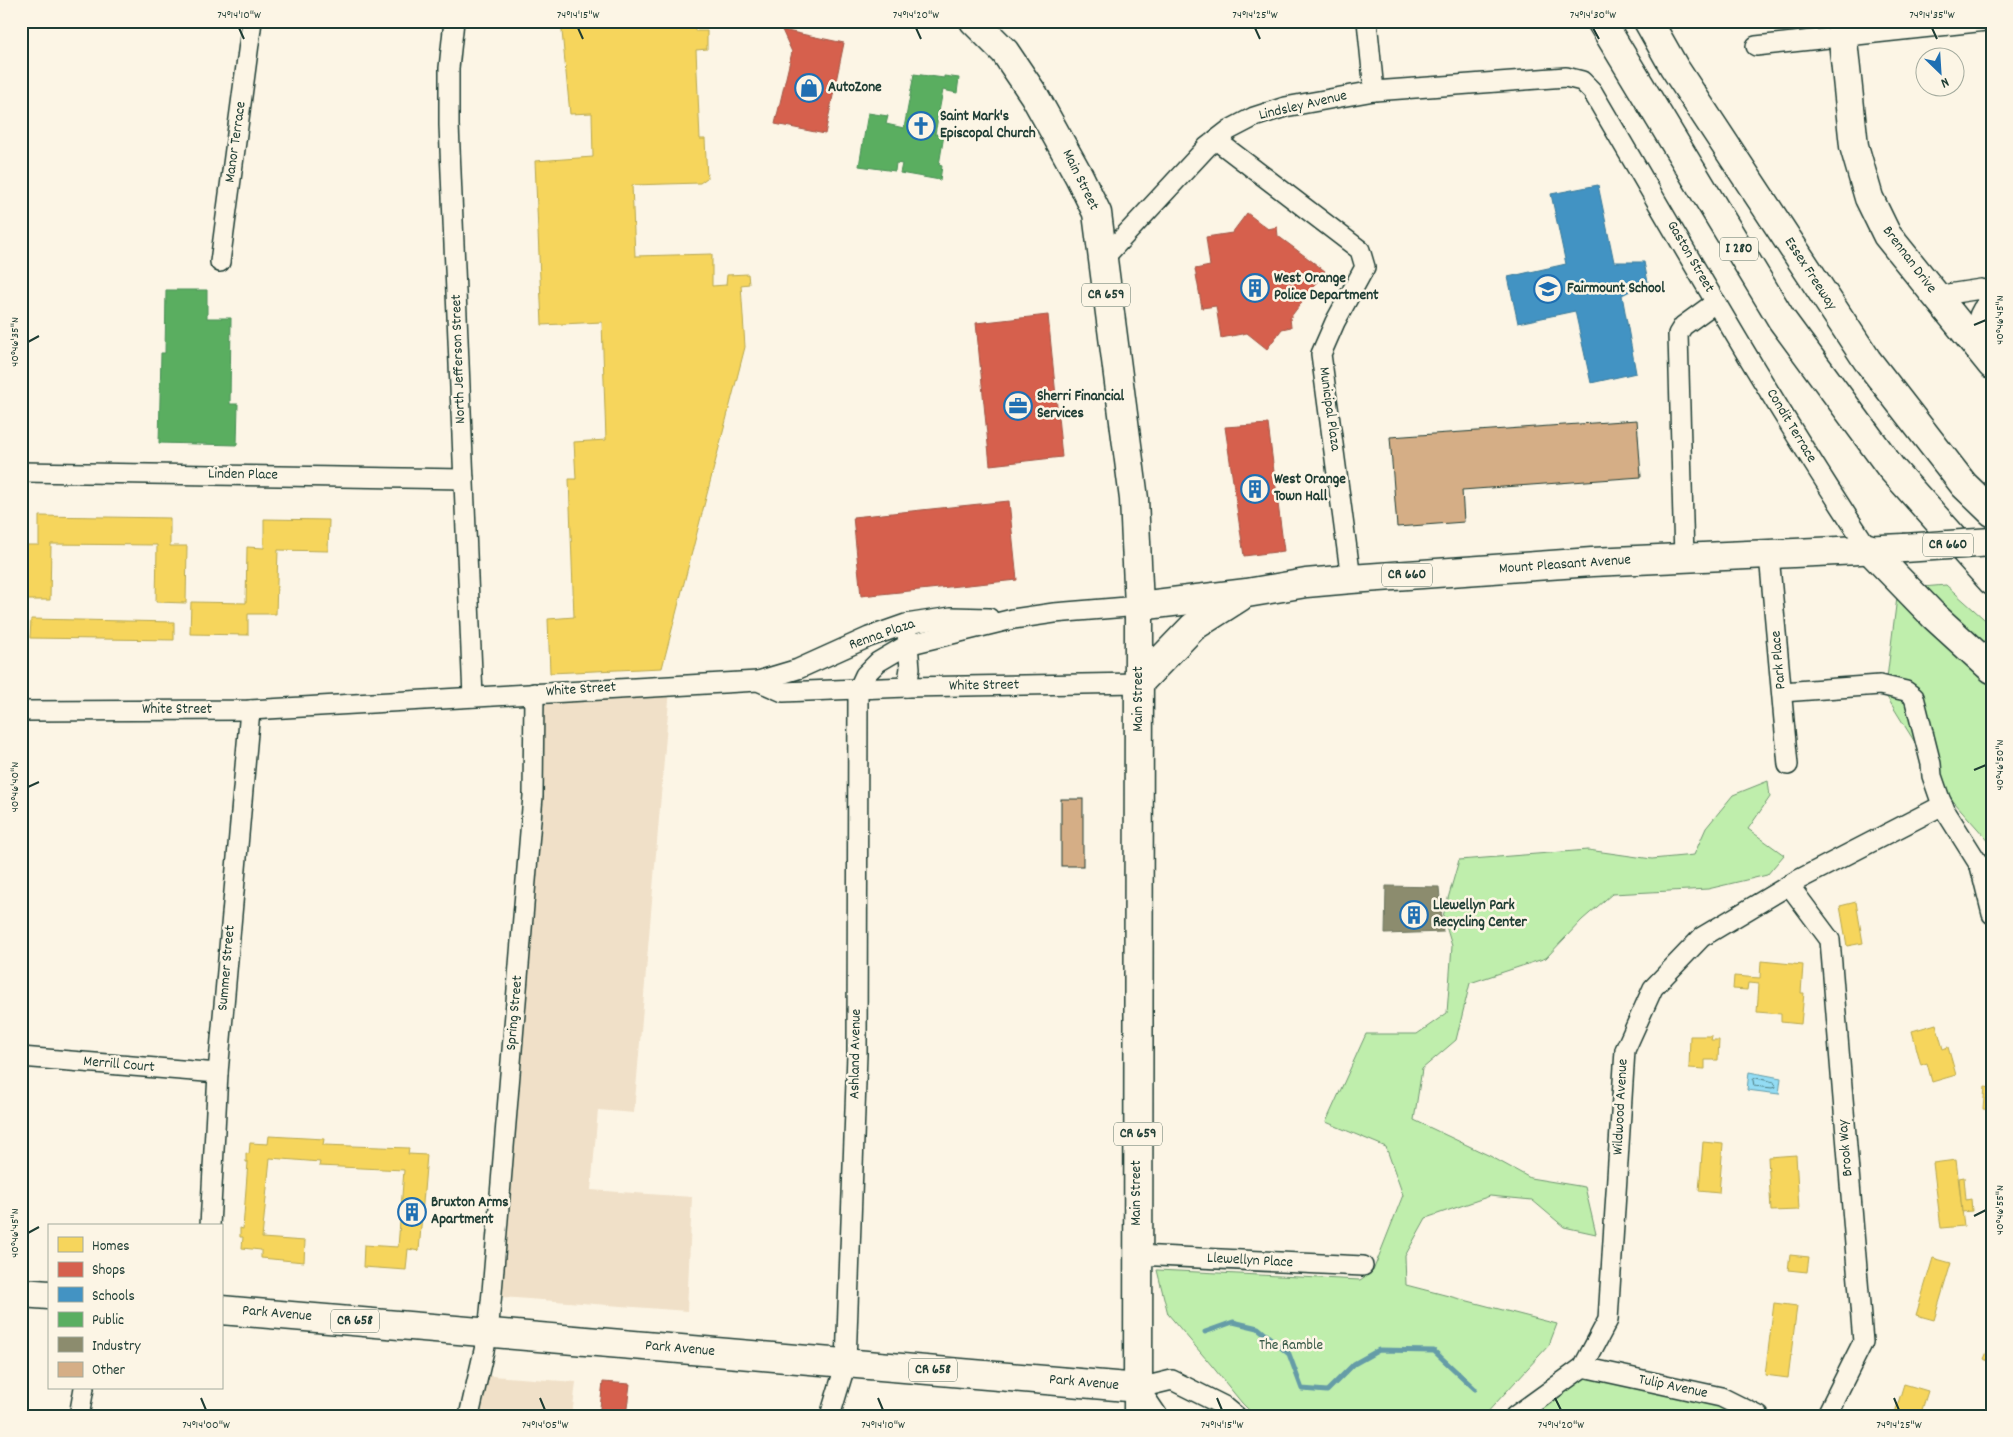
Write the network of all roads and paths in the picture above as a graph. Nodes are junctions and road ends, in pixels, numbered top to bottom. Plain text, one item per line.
1 (252, 21) edge
2 (454, 21) edge
3 (974, 21) edge
4 (1367, 21) edge
5 (1601, 21) edge
6 (1648, 21) edge
7 (1986, 21) edge
8 (1842, 29) edge
9 (1756, 46) dead end
10 (1582, 81) joint
11 (1374, 91) junction
12 (1216, 140) junction
13 (1103, 259) junction
14 (220, 262) dead end
15 (1992, 291) edge
16 (1935, 296) junction
17 (1992, 299) edge
18 (1716, 302) junction
19 (1985, 357) edge
20 (21, 472) edge
21 (464, 479) junction
22 (1992, 512) edge
23 (1992, 542) edge
24 (1868, 548) junction
25 (1769, 555) junction
26 (1684, 558) junction
27 (1351, 579) junction
28 (1990, 579) edge
29 (1247, 593) junction
30 (1139, 606) junction
31 (1013, 619) junction
32 (906, 624) junction
33 (908, 645) junction
34 (1992, 669) edge
35 (758, 681) junction
36 (1139, 683) junction
37 (907, 687) junction
38 (858, 690) junction
39 (1782, 692) junction
40 (534, 693) junction
41 (473, 696) junction
42 (250, 710) junction
43 (21, 711) edge
44 (1788, 765) dead end
45 (1943, 805) junction
46 (1789, 885) junction
47 (1992, 914) edge
48 (21, 1057) edge
49 (218, 1073) junction
50 (210, 1224) edge
51 (1137, 1255) junction
52 (1363, 1266) dead end
53 (21, 1293) edge
54 (48, 1295) edge
55 (222, 1310) edge
56 (488, 1333) junction
57 (846, 1363) junction
58 (1583, 1367) junction
59 (1139, 1388) junction
60 (84, 1390) edge
61 (79, 1416) edge
62 (469, 1416) edge
63 (830, 1416) edge
64 (1138, 1416) edge
65 (1158, 1416) edge
66 (1236, 1416) edge
67 (1515, 1416) edge
68 (1759, 1416) edge
69 (1826, 1416) edge

1 - 14 street, Manor Terrace
2 - 21 street, North Jefferson Street
3 - 13 main road, Main Street / CR 659
4 - 11 street
5 - 28 main road, I 280
6 - 22 main road, Essex Freeway
7 - 8 street
8 - 9 street
8 - 16 main road, Brennan Drive
10 - 11 street, Lindsley Avenue
10 - 18 street, Gaston Street
11 - 12 street, Lindsley Avenue
12 - 13 street, Lindsley Avenue
12 - 27 street, Municipal Plaza
13 - 30 main road, Main Street / CR 659
15 - 16 street
16 - 19 main road, Brennan Drive
17 - 19 street
18 - 24 street, Condit Terrace
18 - 26 street, Gaston Street
20 - 21 street, Linden Place
21 - 41 street, North Jefferson Street
23 - 24 main road, Mount Pleasant Avenue / CR 660, bridge
24 - 25 main road, Mount Pleasant Avenue / CR 660
24 - 34 main road
25 - 26 main road, Mount Pleasant Avenue / CR 660
25 - 39 street, Park Place
26 - 27 main road, Mount Pleasant Avenue / CR 660
27 - 29 main road, Mount Pleasant Avenue / CR 660
29 - 30 main road, Mount Pleasant Avenue / CR 660
29 - 36 main road
30 - 31 street, Renna Plaza
30 - 36 main road, Main Street / CR 659
31 - 32 street, Renna Plaza
31 - 33 street, Renna Plaza
32 - 33 street
32 - 35 street, Renna Plaza
33 - 37 street
33 - 38 street, Renna Plaza
35 - 38 street, White Street
35 - 40 street, White Street
36 - 37 street, White Street
36 - 51 main road, Main Street / CR 659
37 - 38 street, White Street
38 - 57 street, Ashland Avenue
39 - 44 street, Park Place
39 - 45 street
40 - 41 street, White Street
40 - 56 street, Spring Street
41 - 42 street, White Street
42 - 43 street, White Street
42 - 49 street, Summer Street
45 - 46 street, Wildwood Avenue
45 - 47 street
46 - 58 street, Wildwood Avenue
46 - 69 street, Brook Way
48 - 49 street, Merrill Court
49 - 50 street, Summer Street
51 - 52 street, Llewellyn Place
51 - 59 main road, Main Street / CR 659
53 - 54 main road
55 - 56 main road, Park Avenue / CR 658
56 - 57 main road, Park Avenue / CR 658
56 - 62 street, Spring Street
57 - 59 main road, Park Avenue / CR 658
57 - 63 street, Ashland Avenue
58 - 67 street, Wildwood Avenue
58 - 68 street, Tulip Avenue
59 - 64 main road, Main Street / CR 659
59 - 65 street, Park Avenue
59 - 66 street, Park Avenue
60 - 61 street

